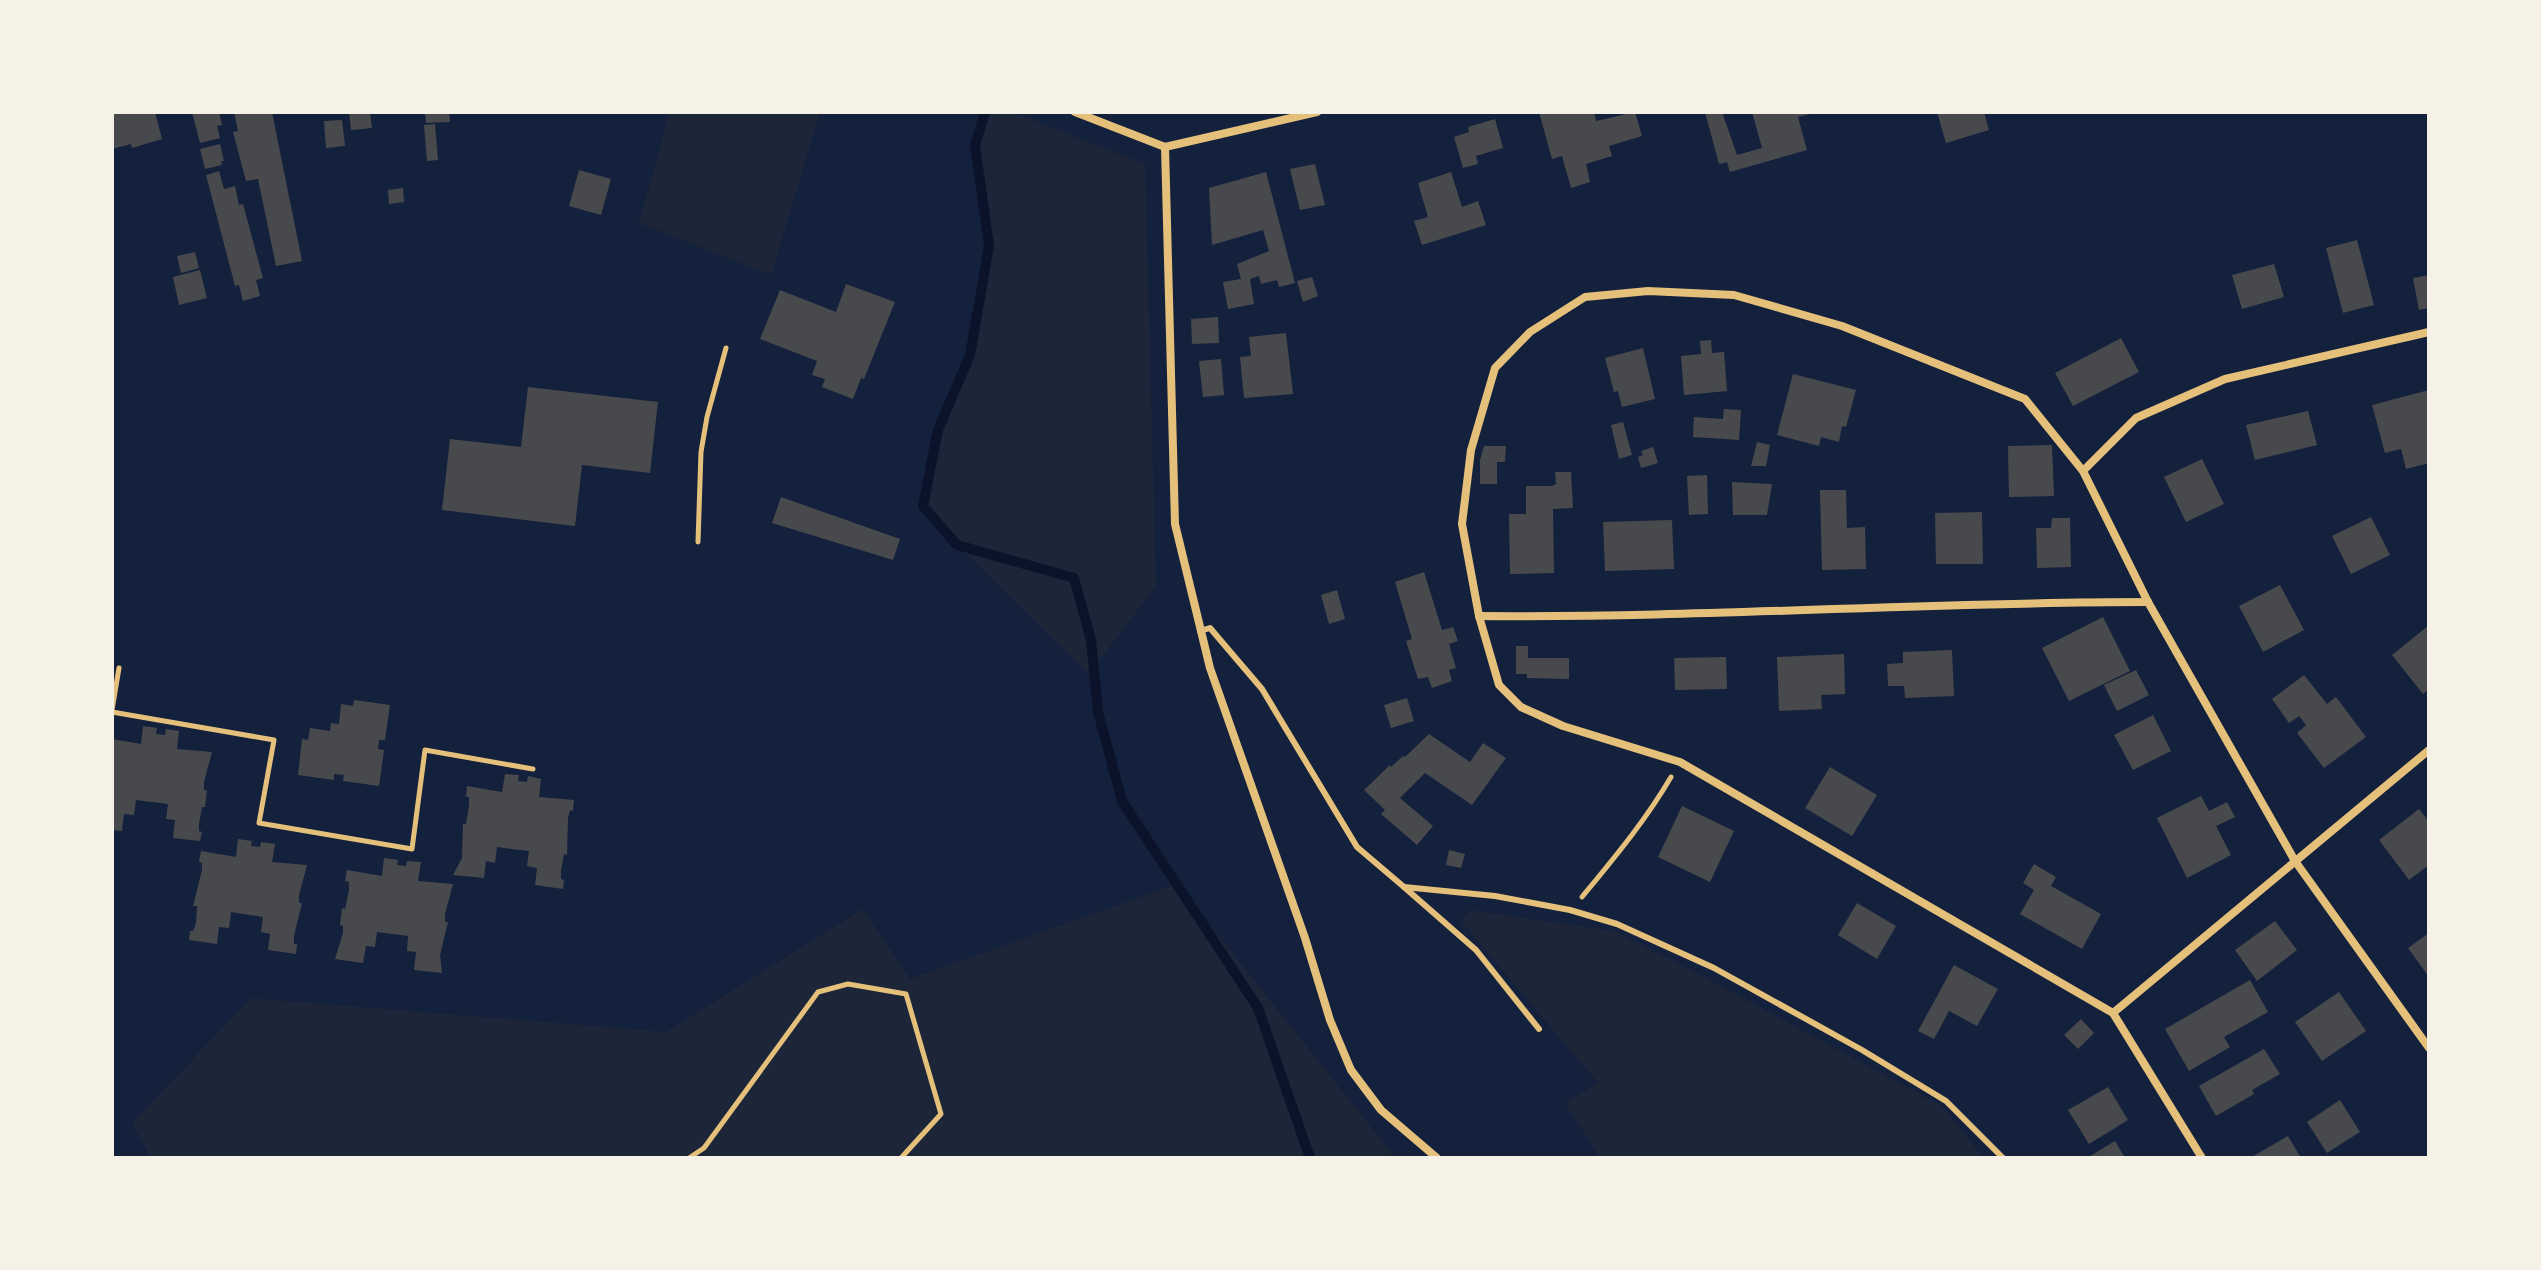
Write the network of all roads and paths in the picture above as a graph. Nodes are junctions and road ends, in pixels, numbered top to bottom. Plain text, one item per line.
1 (1075, 112) edge
2 (1317, 112) edge
3 (1165, 147) junction
4 (2429, 332) edge
5 (726, 348) dead end
6 (2083, 471) junction
7 (698, 542) dead end
8 (2148, 602) junction
9 (1479, 616) junction
10 (1200, 631) junction
11 (119, 668) dead end
12 (112, 711) edge
13 (2429, 750) edge
14 (1680, 762) junction
15 (533, 769) dead end
16 (2295, 861) junction
17 (1404, 887) junction
18 (1570, 910) junction
19 (2113, 1013) junction
20 (1539, 1029) dead end
21 (2429, 1048) edge
22 (689, 1158) edge
23 (901, 1158) edge
24 (1437, 1158) edge
25 (2003, 1158) edge
26 (2202, 1158) edge

1 - 3 street
2 - 3 street
3 - 10 street
4 - 6 street
5 - 7 path
6 - 8 street
6 - 9 street
8 - 9 street
8 - 16 street
9 - 14 street
10 - 17 lane
10 - 24 street
11 - 12 path
12 - 15 path
13 - 16 street
14 - 18 path
14 - 19 street
16 - 19 street
16 - 21 street
17 - 18 lane
17 - 20 lane
18 - 25 lane
19 - 26 street
22 - 23 path

